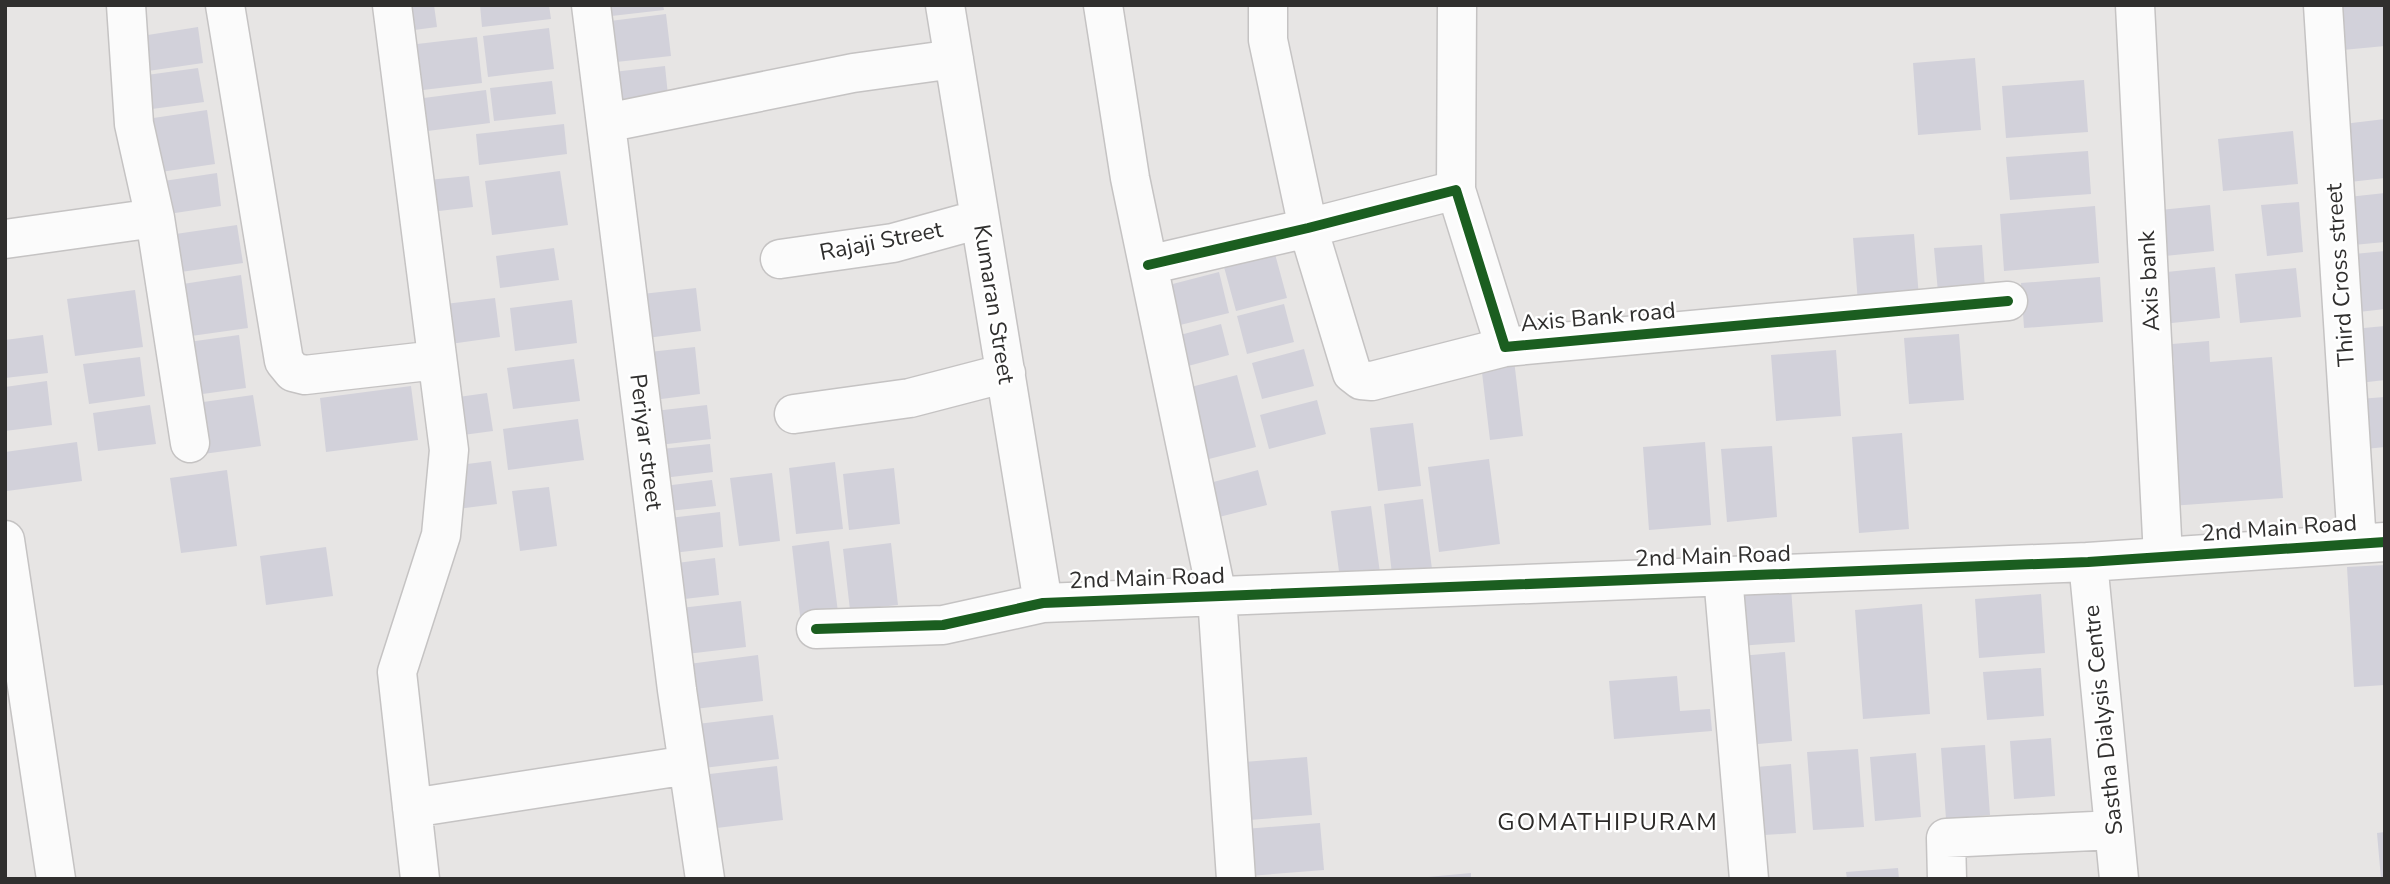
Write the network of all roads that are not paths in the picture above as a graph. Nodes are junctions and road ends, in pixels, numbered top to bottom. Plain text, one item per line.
1 (126, 5) edge
2 (225, 5) edge
3 (392, 5) edge
4 (591, 5) edge
5 (945, 5) edge
6 (1103, 5) edge
7 (1268, 5) edge
8 (1457, 5) edge
9 (2135, 5) edge
10 (2323, 5) edge
11 (954, 59) junction
12 (606, 123) junction
13 (1456, 190) junction
14 (155, 218) junction
15 (980, 219) junction
16 (1308, 228) junction
17 (5, 239) edge
18 (780, 259) dead end
19 (1148, 265) junction
20 (2008, 301) dead end
21 (1505, 347) junction
22 (438, 360) junction
23 (1006, 373) junction
24 (794, 414) dead end
25 (190, 443) dead end
26 (5, 540) edge
27 (2371, 543) edge
28 (2163, 557) junction
29 (2088, 562) junction
30 (1723, 576) junction
31 (1217, 596) junction
32 (1044, 603) junction
33 (816, 629) dead end
34 (688, 765) junction
35 (412, 808) junction
36 (2114, 830) junction
37 (56, 879) edge
38 (420, 879) edge
39 (705, 879) edge
40 (1236, 879) edge
41 (1749, 879) edge
42 (1947, 879) edge
43 (2119, 879) edge

1 - 14 street
2 - 22 street
3 - 22 street
4 - 12 street, Periyar street
5 - 11 street, Kumaran Street
6 - 19 street
7 - 16 street
8 - 13 street, Axis Bank road
9 - 28 street, Axis bank
10 - 27 street, Third Cross street
11 - 12 street
11 - 15 street, Kumaran Street
12 - 34 street, Periyar street
13 - 16 street
13 - 21 street, Axis Bank road
14 - 17 street
14 - 25 street
15 - 18 street, Rajaji Street
15 - 23 street, Kumaran Street
16 - 19 street
16 - 21 street
19 - 31 street
20 - 21 street, Axis Bank road
22 - 35 street
23 - 24 street
23 - 32 street, Kumaran Street
26 - 37 street
27 - 28 street, 2nd Main Road
28 - 29 street, 2nd Main Road
29 - 30 street, 2nd Main Road
29 - 36 street, Sastha Dialysis Centre
30 - 31 street, 2nd Main Road
30 - 41 street
31 - 32 street, 2nd Main Road
31 - 40 street
32 - 33 street, 2nd Main Road
34 - 35 street
34 - 39 street, Periyar street
35 - 38 street
36 - 42 street
36 - 43 street, Sastha Dialysis Centre

